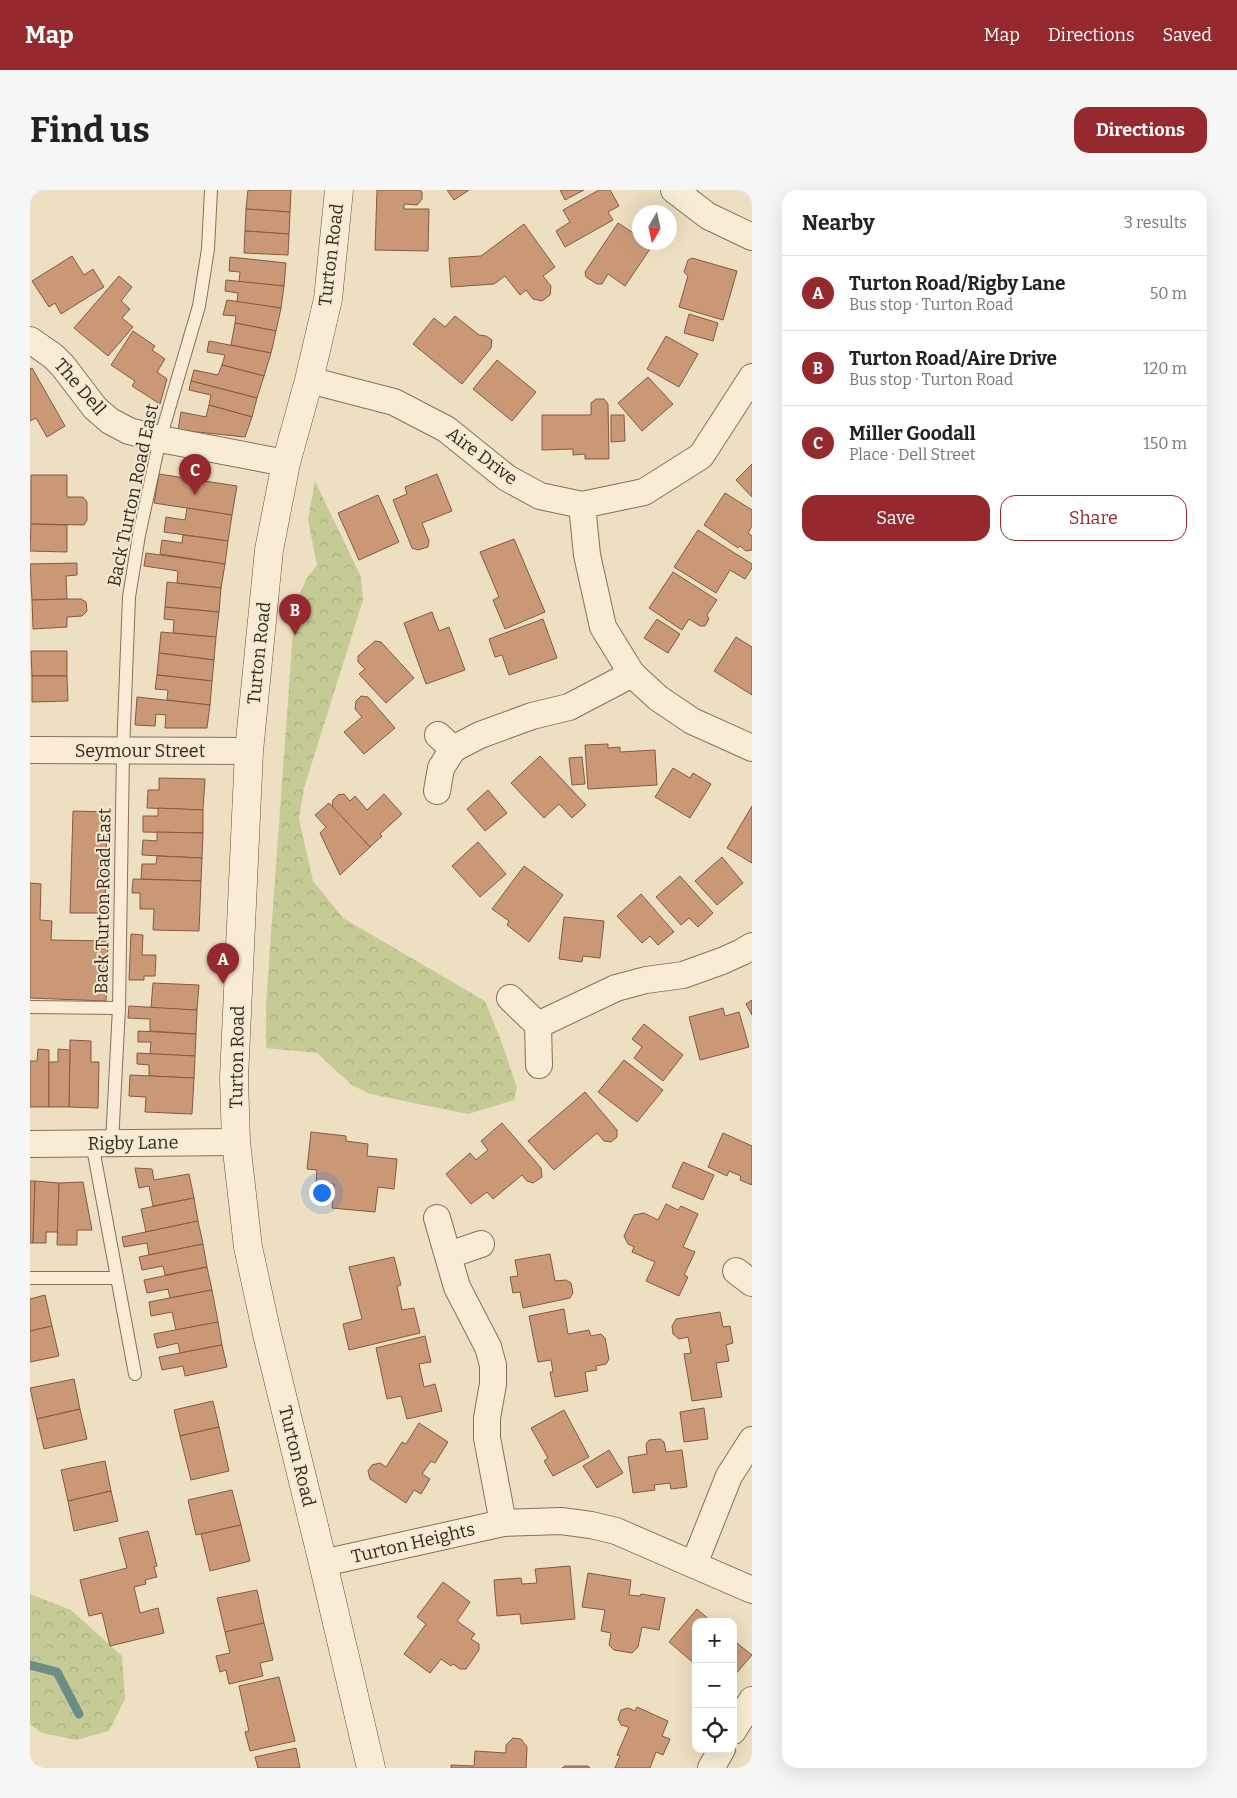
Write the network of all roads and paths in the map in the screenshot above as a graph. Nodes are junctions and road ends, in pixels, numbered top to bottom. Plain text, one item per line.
1 (211, 190) edge
2 (339, 190) edge
3 (674, 190) edge
4 (752, 237) edge
5 (30, 340) edge
6 (752, 377) edge
7 (308, 380) junction
8 (745, 403) edge
9 (160, 440) junction
10 (286, 463) junction
11 (582, 505) junction
12 (632, 674) junction
13 (752, 748) edge
14 (30, 750) edge
15 (123, 750) junction
16 (250, 751) junction
17 (437, 791) dead end
18 (752, 946) edge
19 (510, 998) dead end
20 (30, 1007) edge
21 (119, 1008) junction
22 (538, 1025) junction
23 (539, 1065) dead end
24 (236, 1142) junction
25 (102, 1143) junction
26 (30, 1144) edge
27 (437, 1218) dead end
28 (481, 1244) dead end
29 (449, 1255) junction
30 (30, 1278) edge
31 (117, 1278) junction
32 (135, 1374) dead end
33 (752, 1440) edge
34 (503, 1523) junction
35 (323, 1563) junction
36 (694, 1564) junction
37 (752, 1590) edge
38 (752, 1700) edge
39 (737, 1724) edge
40 (720, 1753) edge
41 (370, 1768) edge
42 (711, 1768) edge

1 - 9 lane, Back Turton Road East
2 - 7 main road, Turton Road
3 - 4 street
5 - 9 street, The Dell
6 - 8 street, Aire Drive
7 - 10 main road, Turton Road
7 - 11 street, Aire Drive
8 - 11 street, Aire Drive
9 - 10 street, The Dell
9 - 15 lane, Back Turton Road East
10 - 16 main road, Turton Road
11 - 12 street
12 - 13 street
12 - 17 street
14 - 15 street, Seymour Street
15 - 16 street, Seymour Street
15 - 21 lane, Back Turton Road East
16 - 24 main road, Turton Road
18 - 22 street
19 - 22 street
20 - 21 lane
21 - 25 lane, Back Turton Road East
22 - 23 street
24 - 25 street, Rigby Lane
24 - 35 main road, Turton Road
25 - 26 street, Rigby Lane
25 - 31 lane, Back Turton Road East
27 - 29 street
28 - 29 street
29 - 34 street
30 - 31 lane
31 - 32 lane, Back Turton Road East
33 - 36 street
34 - 35 street, Turton Heights
34 - 36 street, Turton Heights
35 - 41 main road, Turton Road
36 - 37 street, Turton Heights
38 - 39 street
40 - 42 street

